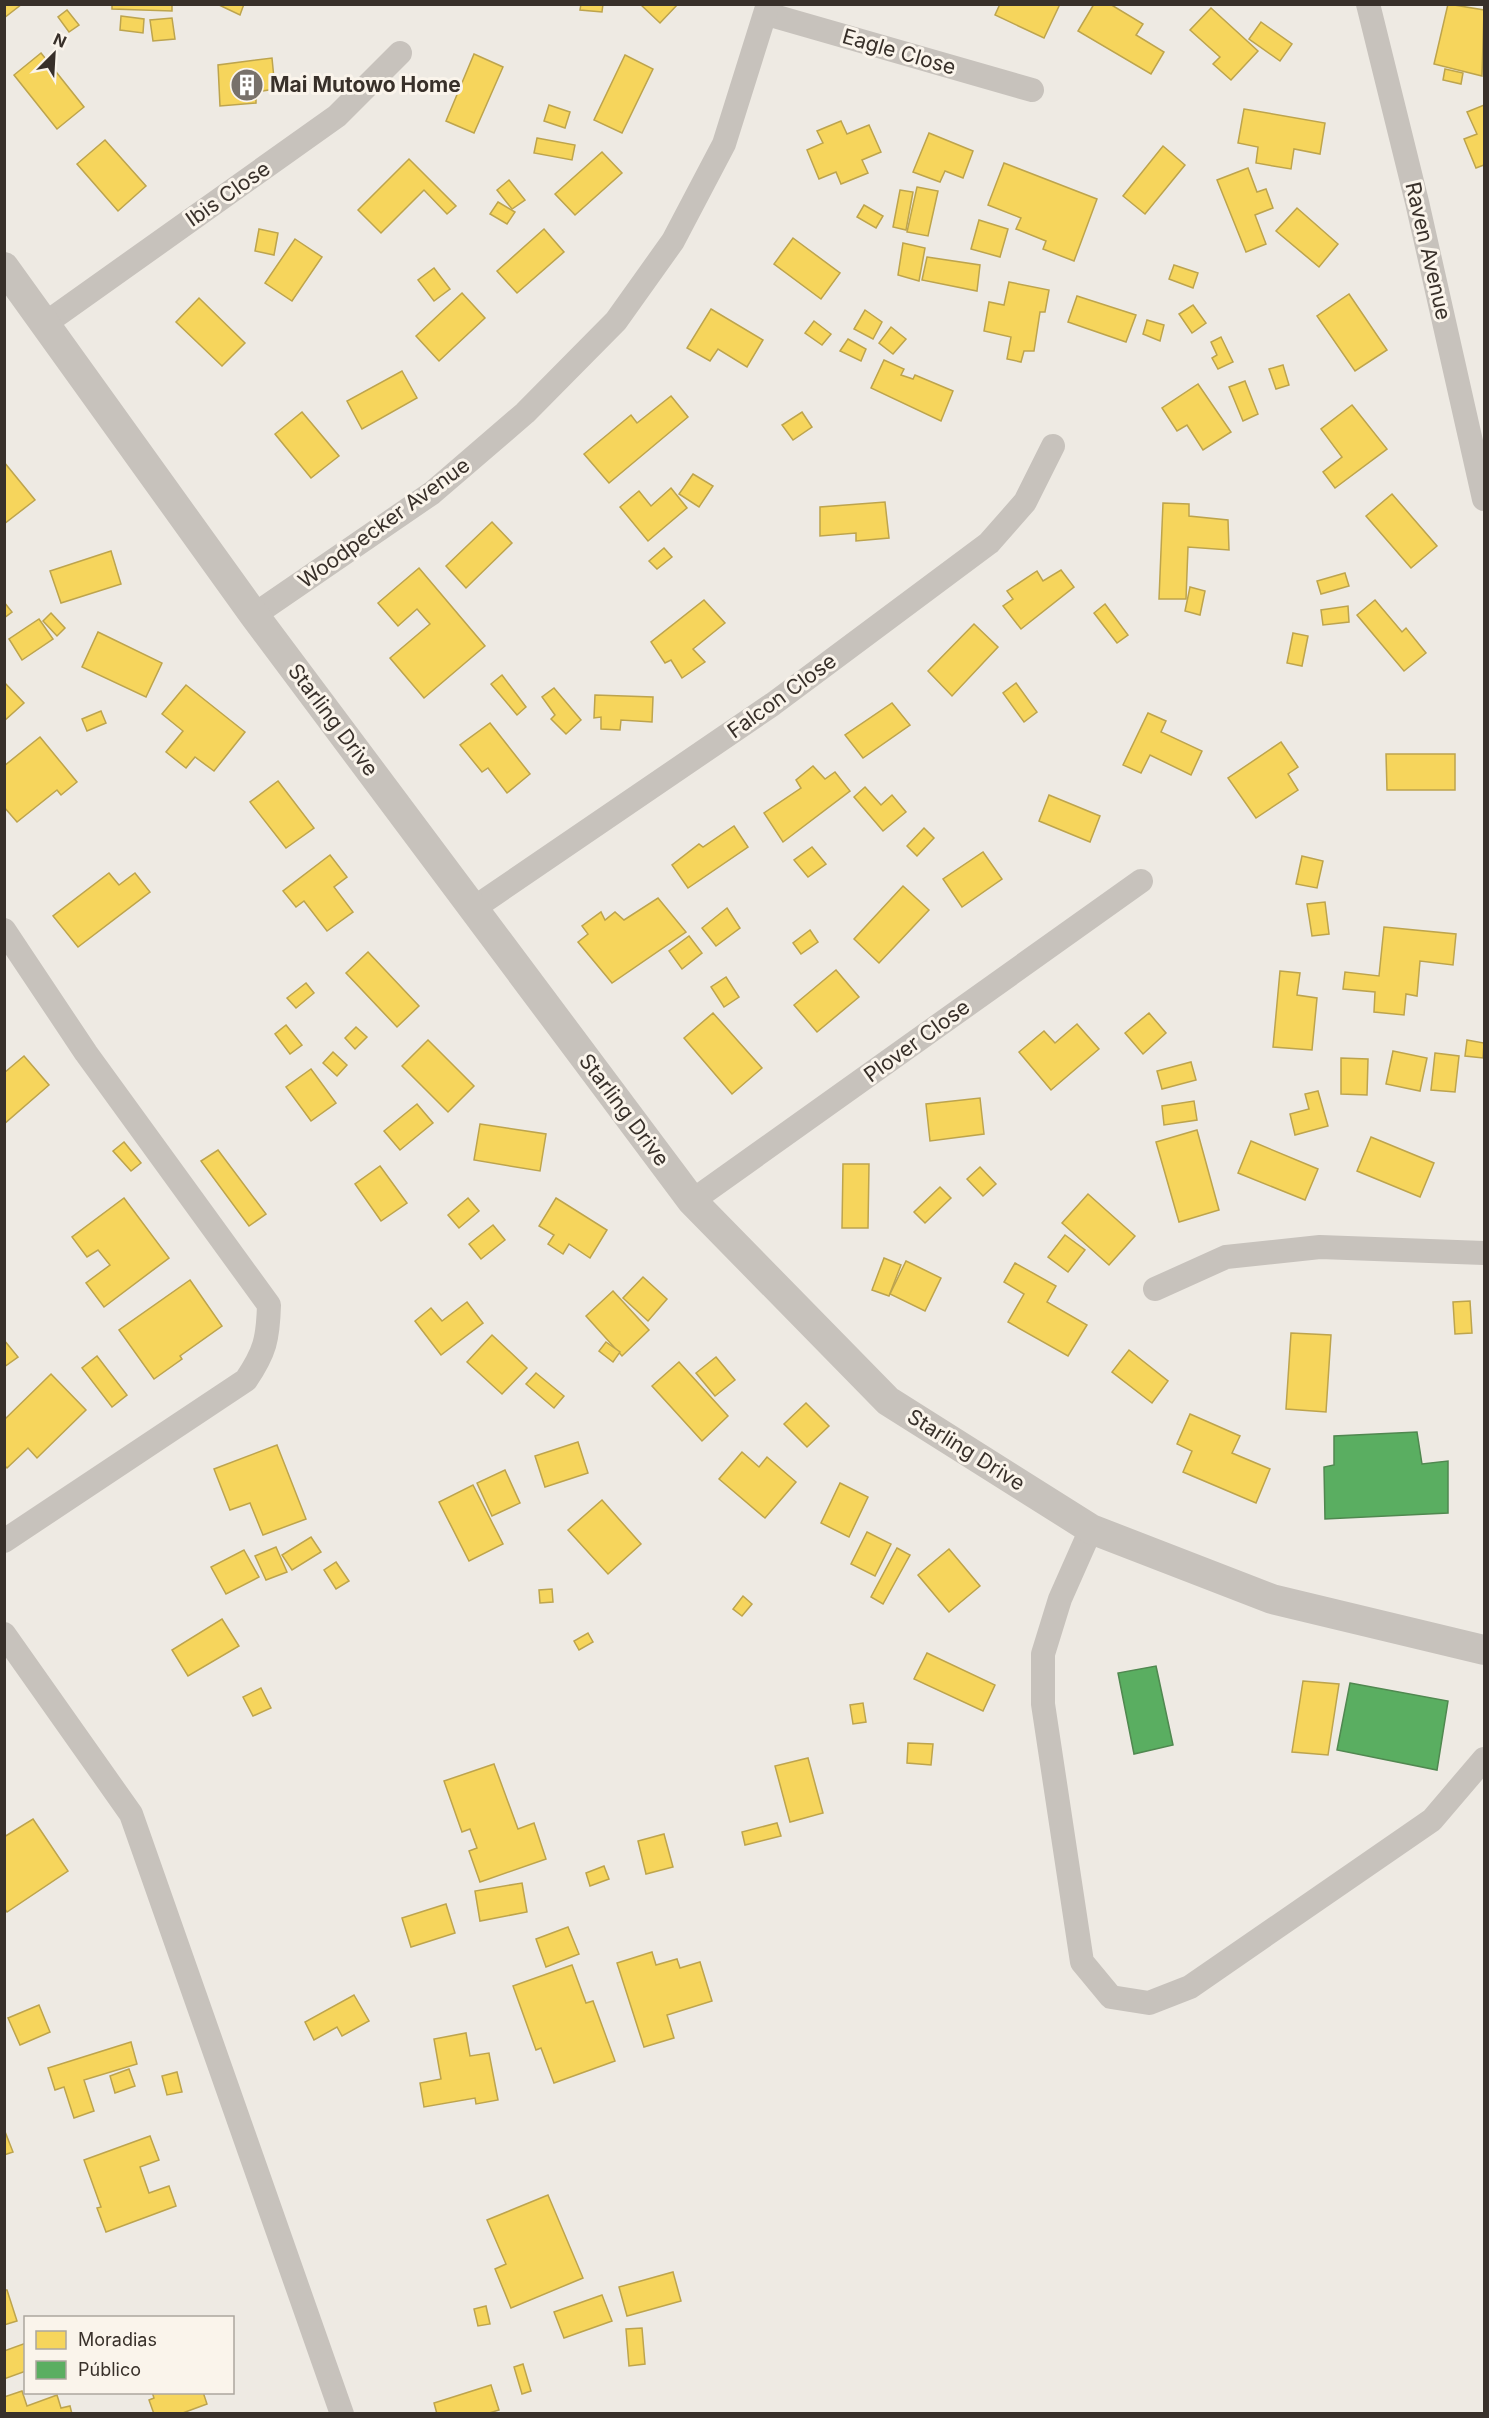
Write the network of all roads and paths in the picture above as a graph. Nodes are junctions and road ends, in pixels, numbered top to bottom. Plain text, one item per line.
1 (1368, 4) edge
2 (767, 9) edge
3 (400, 53) dead end
4 (1032, 90) dead end
5 (4, 267) edge
6 (46, 323) junction
7 (1053, 446) dead end
8 (1485, 499) edge
9 (254, 615) junction
10 (1141, 881) dead end
11 (474, 908) junction
12 (4, 930) edge
13 (692, 1201) junction
14 (1485, 1253) edge
15 (1155, 1289) dead end
16 (1091, 1529) junction
17 (4, 1541) edge
18 (4, 1634) edge
19 (1485, 1650) edge
20 (1485, 1759) edge
21 (342, 2414) edge

1 - 8 street, Raven Avenue
2 - 4 street, Eagle Close
2 - 9 street, Woodpecker Avenue
3 - 6 street, Ibis Close
5 - 6 street, Starling Drive
6 - 9 street, Starling Drive
7 - 11 street, Falcon Close
9 - 11 street, Starling Drive
10 - 13 street, Plover Close
11 - 13 street, Starling Drive
12 - 17 street
13 - 16 street, Starling Drive
14 - 15 street
16 - 19 street, Starling Drive
16 - 20 street
18 - 21 street

